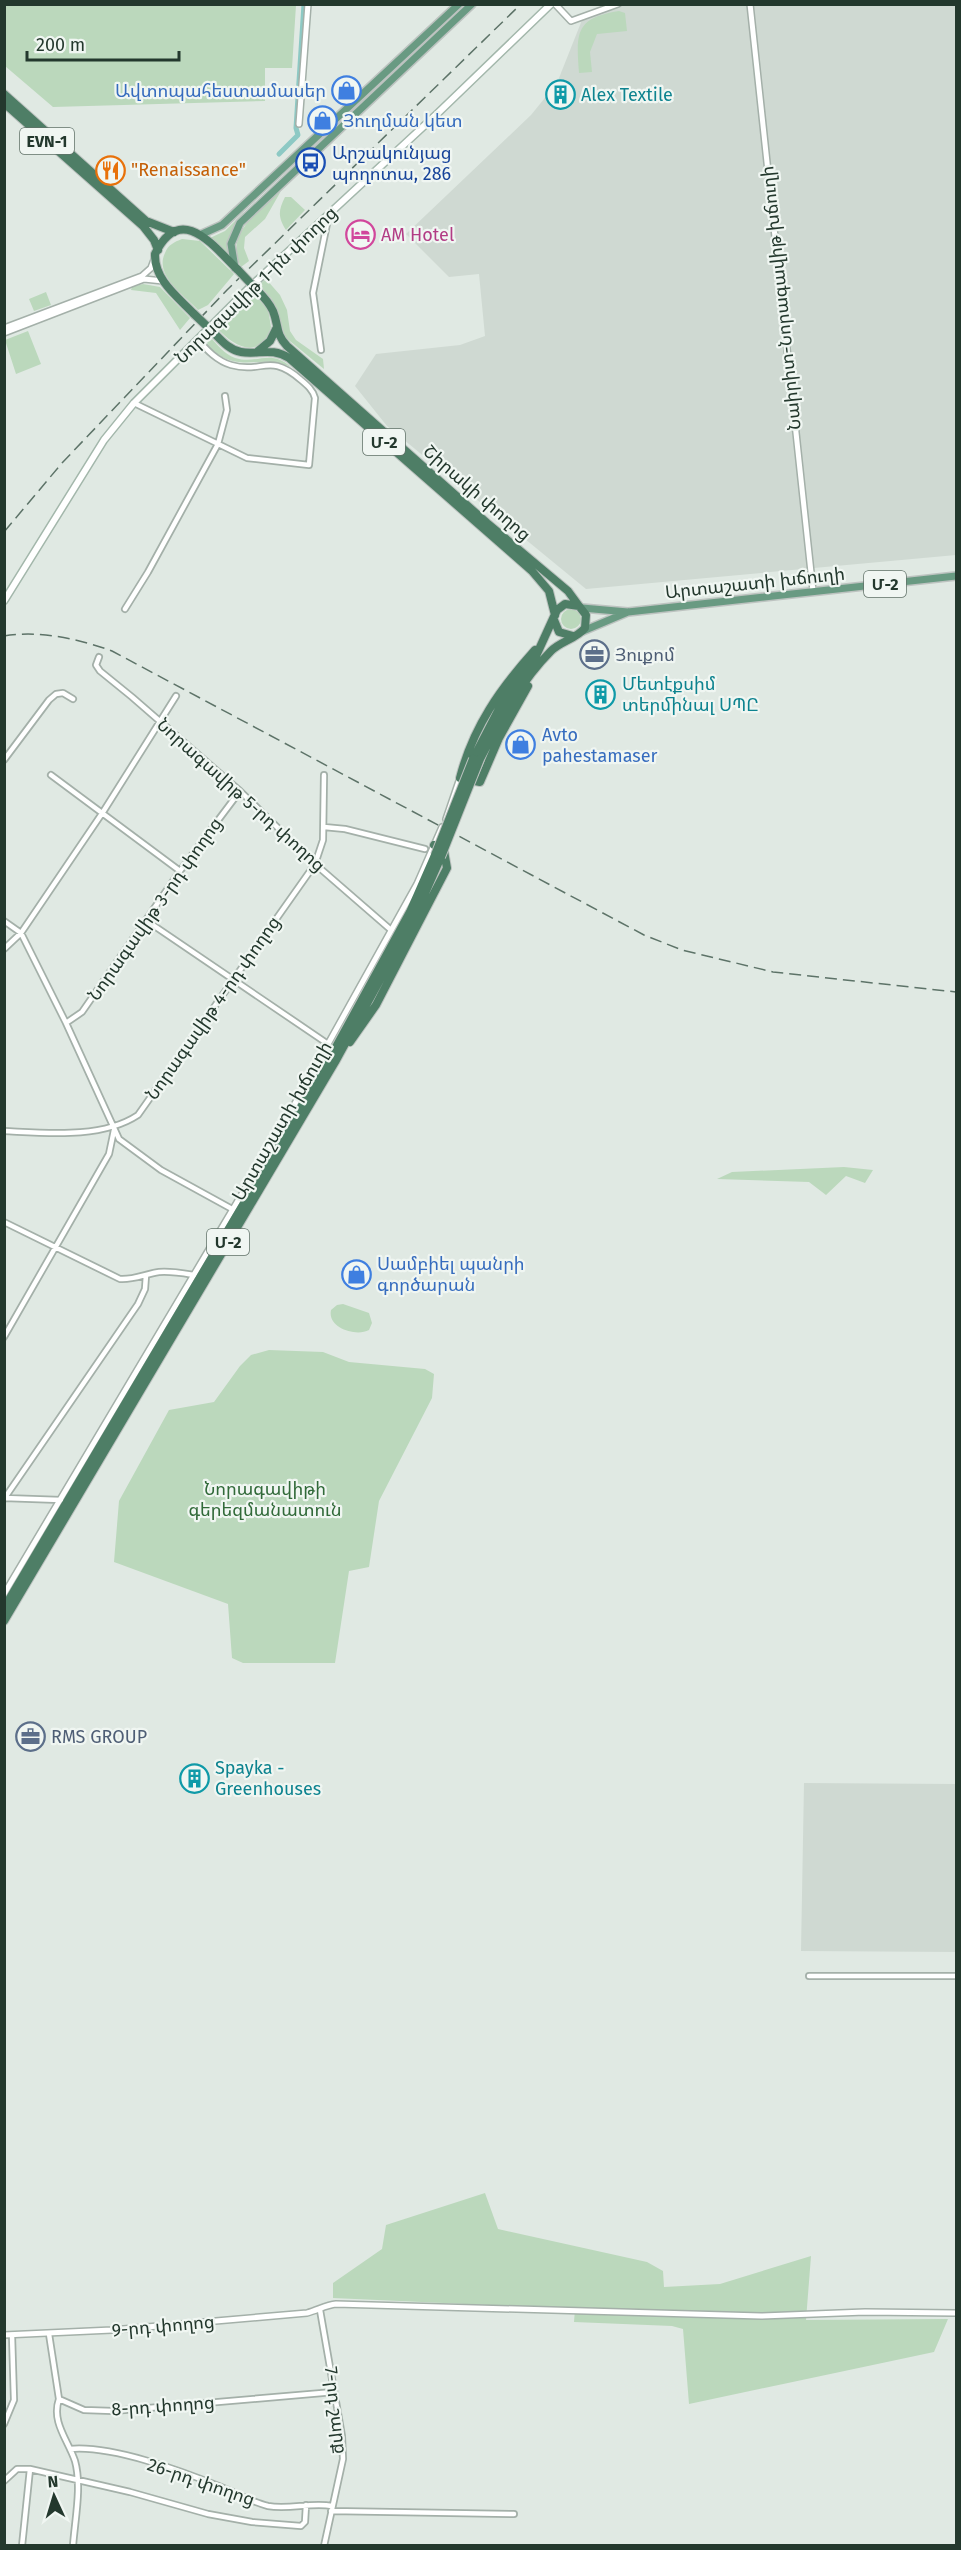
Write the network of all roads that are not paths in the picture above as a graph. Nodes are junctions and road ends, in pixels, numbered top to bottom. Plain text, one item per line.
1 (308, 4) edge
2 (459, 4) edge
3 (472, 4) edge
4 (553, 4) edge
5 (618, 4) edge
6 (750, 4) edge
7 (4, 94) edge
8 (4, 104) edge
9 (299, 124) dead end
10 (329, 213) junction
11 (174, 232) junction
12 (202, 234) junction
13 (158, 250) junction
14 (155, 259) junction
15 (237, 269) junction
16 (163, 281) junction
17 (276, 329) junction
18 (4, 331) edge
19 (198, 340) junction
20 (321, 350) dead end
21 (258, 351) junction
22 (225, 396) dead end
23 (135, 403) junction
24 (218, 444) junction
25 (957, 576) edge
26 (813, 591) junction
27 (4, 602) edge
28 (581, 607) junction
29 (125, 609) dead end
30 (628, 612) junction
31 (554, 617) junction
32 (578, 634) junction
33 (546, 638) junction
34 (546, 656) junction
35 (99, 657) dead end
36 (176, 696) dead end
37 (73, 699) dead end
38 (161, 722) junction
39 (477, 759) junction
40 (4, 760) edge
41 (51, 775) dead end
42 (324, 775) dead end
43 (460, 778) junction
44 (240, 791) junction
45 (103, 812) junction
46 (324, 827) junction
47 (434, 845) junction
48 (425, 849) dead end
49 (438, 856) junction
50 (315, 864) junction
51 (180, 871) junction
52 (4, 921) edge
53 (147, 921) junction
54 (391, 930) junction
55 (21, 933) junction
56 (4, 950) edge
57 (232, 979) junction
58 (66, 1023) junction
59 (328, 1044) junction
60 (335, 1062) junction
61 (114, 1128) junction
62 (4, 1131) edge
63 (232, 1209) junction
64 (4, 1222) edge
65 (56, 1247) junction
66 (146, 1275) junction
67 (194, 1275) junction
68 (4, 1337) edge
69 (5, 1498) edge
70 (61, 1500) junction
71 (4, 1594) edge
72 (4, 1608) edge
73 (4, 1621) edge
74 (809, 1976) dead end
75 (957, 1976) edge
76 (320, 2310) junction
77 (957, 2313) edge
78 (49, 2334) junction
79 (4, 2335) edge
80 (12, 2335) junction
81 (334, 2392) junction
82 (59, 2399) junction
83 (4, 2424) edge
84 (70, 2449) junction
85 (30, 2469) junction
86 (77, 2479) junction
87 (4, 2481) edge
88 (306, 2505) junction
89 (332, 2508) junction
90 (514, 2514) dead end
91 (22, 2546) edge
92 (73, 2546) edge
93 (324, 2546) edge

1 - 9 street
2 - 12 main road
3 - 15 main road
4 - 5 street
4 - 10 main road, Նորագավիթ 1-ին փողոց
6 - 26 street, Նաիրիտ-Նորագավիթ խճուղի
7 - 11 highway, EVN-1
8 - 13 highway, EVN-1
10 - 19 main road, Նորագավիթ 1-ին փողոց
10 - 20 street
11 - 12 highway
11 - 13 highway
12 - 15 highway, Շիրակի փողոց / Մ-2
13 - 14 highway
14 - 16 highway, Շիրակի փողոց / Մ-2
14 - 18 street
15 - 17 highway, Շիրակի փողոց / Մ-2, bridge
16 - 18 street
16 - 21 highway, Շիրակի փողոց / Մ-2, bridge
17 - 21 highway
17 - 28 highway, Շիրակի փողոց / Մ-2
19 - 23 main road, Նորագավիթ 1-ին փողոց
19 - 24 street
21 - 31 highway, Շիրակի փողոց / Մ-2
22 - 24 street
23 - 24 street
23 - 27 main road, Նորագավիթ 1-ին փողոց
24 - 29 street
25 - 26 main road, Արտաշատի խճուղի / Մ-2
26 - 30 main road, Արտաշատի խճուղի / Մ-2
28 - 30 main road, Արտաշատի խճուղի / Մ-2
28 - 31 highway, Արտաշատի խճուղի / Մ-2
28 - 32 highway
30 - 32 main road, Արտաշատի խճուղի / Մ-2
31 - 32 highway
31 - 33 highway, Արտաշատի խճուղի / Մ-2
32 - 34 highway, Արտաշատի խճուղի / Մ-2
33 - 39 highway, Արտաշատի խճուղի / Մ-2
33 - 43 highway
34 - 39 highway, Արտաշատի խճուղի / Մ-2
34 - 43 highway
35 - 38 street, Նորագավիթ 5-րդ փողոց
36 - 38 street
37 - 40 street
38 - 44 street, Նորագավիթ 5-րդ փողոց
38 - 45 street
39 - 49 highway, Արտաշատի խճուղի / Մ-2, bridge
41 - 45 street
42 - 46 street, Նորագավիթ 4-րդ փողոց
43 - 47 street, Արտաշատի խճուղի
44 - 50 street, Նորագավիթ 5-րդ փողոց
44 - 51 street, Նորագավիթ 3-րդ փողոց
45 - 51 street
45 - 55 street
46 - 48 street
46 - 50 street, Նորագավիթ 4-րդ փողոց
47 - 54 street, Արտաշատի խճուղի
47 - 60 highway
49 - 60 highway, Արտաշատի խճուղի / Մ-2
49 - 72 highway, Արտաշատի խճուղի / Մ-2
50 - 54 street, Նորագավիթ 5-րդ փողոց
50 - 57 street, Նորագավիթ 4-րդ փողոց
51 - 53 street, Նորագավիթ 3-րդ փողոց
52 - 55 street
53 - 57 street
53 - 58 street, Նորագավիթ 3-րդ փողոց
54 - 59 street, Արտաշատի խճուղի
55 - 56 street
55 - 58 street
57 - 59 street
57 - 61 street, Նորագավիթ 4-րդ փողոց
58 - 61 street
59 - 63 street, Արտաշատի խճուղի
60 - 73 highway, Արտաշատի խճուղի / Մ-2
61 - 62 street, Նորագավիթ 4-րդ փողոց
61 - 63 street
61 - 65 street
63 - 67 street, Արտաշատի խճուղի
64 - 65 street
65 - 66 street
65 - 68 street
66 - 67 street
66 - 69 street
67 - 70 street, Արտաշատի խճուղի
69 - 70 street
70 - 71 street, Արտաշատի խճուղի
74 - 75 street
76 - 77 street, 9-րդ փողոց
76 - 78 street, 9-րդ փողոց
76 - 81 street, 7-րդ շարք
78 - 80 street, 9-րդ փողոց
78 - 82 street
79 - 80 street, 9-րդ փողոց
80 - 83 street
81 - 82 street, 8-րդ փողոց
81 - 89 street, 7-րդ շարք
82 - 84 street
84 - 86 street
84 - 88 street, 26-րդ փողոց
85 - 86 street
85 - 87 street
85 - 91 street
86 - 88 street
86 - 92 street
88 - 89 street, 26-րդ փողոց
89 - 90 street, 26-րդ փողոց
89 - 93 street, 7-րդ շարք

